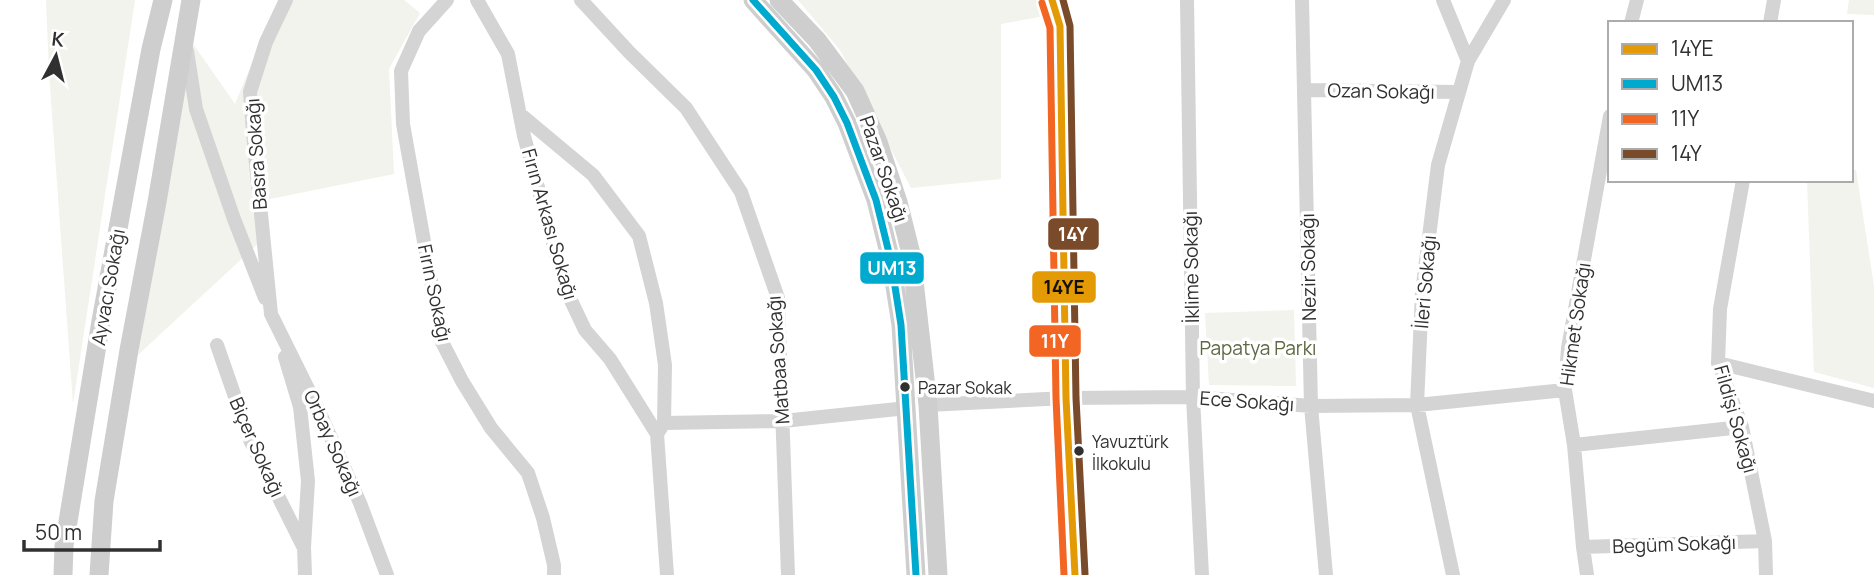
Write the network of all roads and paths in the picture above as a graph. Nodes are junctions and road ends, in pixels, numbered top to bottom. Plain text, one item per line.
1 (163, 0) edge
2 (191, 0) edge
3 (286, 0) edge
4 (447, 0) edge
5 (477, 0) edge
6 (581, 0) edge
7 (753, 0) edge
8 (779, 0) edge
9 (1052, 0) edge
10 (1186, 0) edge
11 (1302, 0) edge
12 (1443, 0) edge
13 (1504, 0) edge
14 (1637, 0) edge
15 (1774, 0) edge
16 (1632, 21) edge
17 (1770, 21) edge
18 (185, 36) junction
19 (1468, 61) junction
20 (1304, 90) junction
21 (1458, 92) junction
22 (520, 114) junction
23 (1608, 127) edge
24 (1743, 182) edge
25 (271, 314) junction
26 (217, 345) dead end
27 (1718, 363) junction
28 (1565, 390) junction
29 (1193, 397) junction
30 (1066, 398) junction
31 (1873, 401) edge
32 (928, 405) junction
33 (1417, 405) junction
34 (1311, 406) junction
35 (907, 408) junction
36 (1874, 418) edge
37 (783, 421) junction
38 (1742, 427) junction
39 (660, 428) junction
40 (1574, 444) junction
41 (1765, 541) junction
42 (304, 547) junction
43 (1583, 547) junction
44 (63, 575) edge
45 (99, 575) edge
46 (305, 575) edge
47 (387, 575) edge
48 (554, 575) edge
49 (667, 575) edge
50 (788, 575) edge
51 (916, 575) edge
52 (938, 575) edge
53 (1075, 575) edge
54 (1202, 575) edge
55 (1326, 575) edge
56 (1453, 575) edge
57 (1587, 575) edge
58 (1766, 575) edge

1 - 44 main road, Ayvacı Sokağı
2 - 18 main road
3 - 25 street, Basra Sokağı
4 - 48 street, Fırın Sokağı
5 - 22 street, Fırın Arkası Sokağı
6 - 37 street, Matbaa Sokağı
7 - 35 main road, Pazar Sokağı
8 - 32 main road, Pazar Sokağı
9 - 30 street
10 - 29 street, İklime Sokağı
11 - 20 street, Nezir Sokağı
12 - 19 street
13 - 19 street, İleri Sokağı
14 - 16 street
15 - 17 street
18 - 25 street
18 - 45 main road
19 - 21 street, İleri Sokağı
20 - 21 street, Ozan Sokağı
20 - 34 street, Nezir Sokağı
21 - 33 street, İleri Sokağı
22 - 39 street, Fırın Arkası Sokağı
22 - 39 street
23 - 28 street, Hikmet Sokağı
24 - 27 street, Fildişi Sokağı
25 - 42 street
25 - 47 street, Orbay Sokağı
26 - 42 street, Biçer Sokağı
27 - 31 street
27 - 38 street, Fildişi Sokağı
28 - 33 street, Ece Sokağı
28 - 40 street, Hikmet Sokağı
29 - 30 street, Ece Sokağı
29 - 34 street, Ece Sokağı
29 - 54 street, İklime Sokağı
30 - 32 street, Ece Sokağı
30 - 53 street
31 - 36 street
32 - 52 main road, Pazar Sokağı
33 - 34 street, Ece Sokağı
33 - 56 street, İleri Sokağı
34 - 55 street, Nezir Sokağı
35 - 37 street
35 - 51 main road, Pazar Sokağı
37 - 39 street
37 - 50 street, Matbaa Sokağı
38 - 40 street
38 - 41 street, Fildişi Sokağı
39 - 49 street
40 - 43 street, Hikmet Sokağı
41 - 43 street, Begüm Sokağı
41 - 58 street, Fildişi Sokağı
42 - 46 street
43 - 57 street, Hikmet Sokağı

